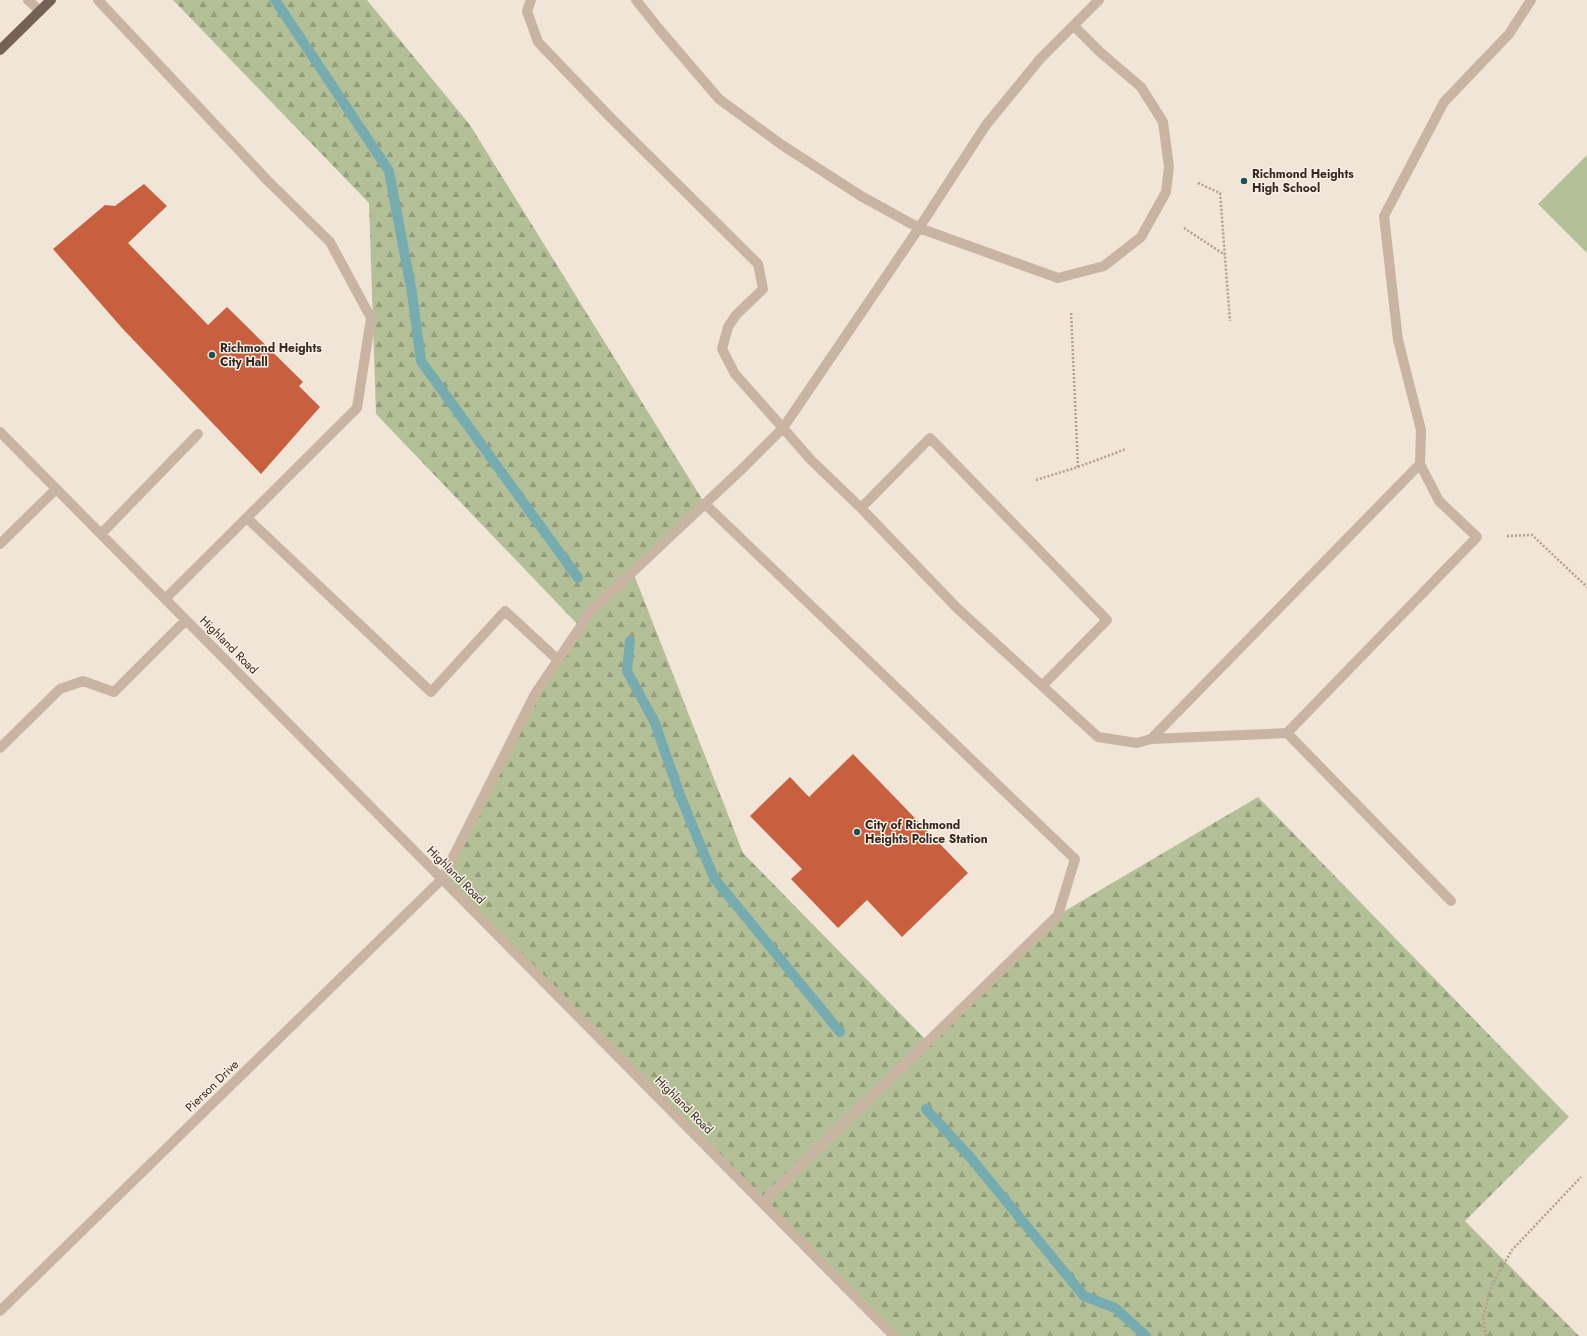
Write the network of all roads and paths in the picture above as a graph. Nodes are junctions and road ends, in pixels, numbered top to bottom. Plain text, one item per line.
1 (28, 0) edge
2 (51, 0) edge
3 (98, 0) edge
4 (530, 0) edge
5 (636, 0) edge
6 (1099, 0) edge
7 (1531, 0) edge
8 (40, 11) junction
9 (1074, 26) junction
10 (0, 50) edge
11 (1198, 183) dead end
12 (919, 228) junction
13 (1184, 228) dead end
14 (1225, 255) junction
15 (1071, 312) dead end
16 (1230, 321) dead end
17 (783, 428) junction
18 (0, 432) edge
19 (198, 434) dead end
20 (1126, 449) dead end
21 (1420, 464) junction
22 (1078, 467) junction
23 (1036, 480) dead end
24 (56, 489) junction
25 (705, 504) junction
26 (861, 508) junction
27 (247, 518) junction
28 (101, 534) junction
29 (1507, 536) dead end
30 (0, 544) edge
31 (1587, 587) edge
32 (165, 599) junction
33 (186, 620) junction
34 (558, 660) junction
35 (1042, 686) junction
36 (1287, 733) junction
37 (1152, 739) junction
38 (0, 748) edge
39 (442, 879) junction
40 (1451, 901) dead end
41 (1581, 1176) dead end
42 (762, 1202) junction
43 (0, 1311) edge
44 (894, 1336) edge
45 (1486, 1336) edge

1 - 8 street
2 - 8 main road
3 - 27 street
4 - 17 street
5 - 12 street
6 - 9 street, Pierson Drive
7 - 21 street
8 - 10 main road
9 - 12 street, Pierson Drive
9 - 12 street
11 - 14 path
12 - 17 street, Pierson Drive
13 - 14 path
14 - 16 path
15 - 22 path
17 - 25 street, Pierson Drive
17 - 26 street
18 - 24 street, Highland Road
19 - 28 street
20 - 22 path
21 - 36 street
21 - 37 street
22 - 23 path
24 - 28 street, Highland Road
24 - 30 street
25 - 34 street, Pierson Drive
25 - 42 street
26 - 35 street
26 - 35 street
27 - 32 street
27 - 34 street
28 - 32 street, Highland Road
29 - 31 path
32 - 33 street, Highland Road
33 - 38 street
33 - 39 street, Highland Road
34 - 39 street, Pierson Drive
35 - 37 street
36 - 37 street
36 - 40 street
39 - 42 street, Highland Road
39 - 43 street, Pierson Drive
41 - 45 path
42 - 44 street, Highland Road

